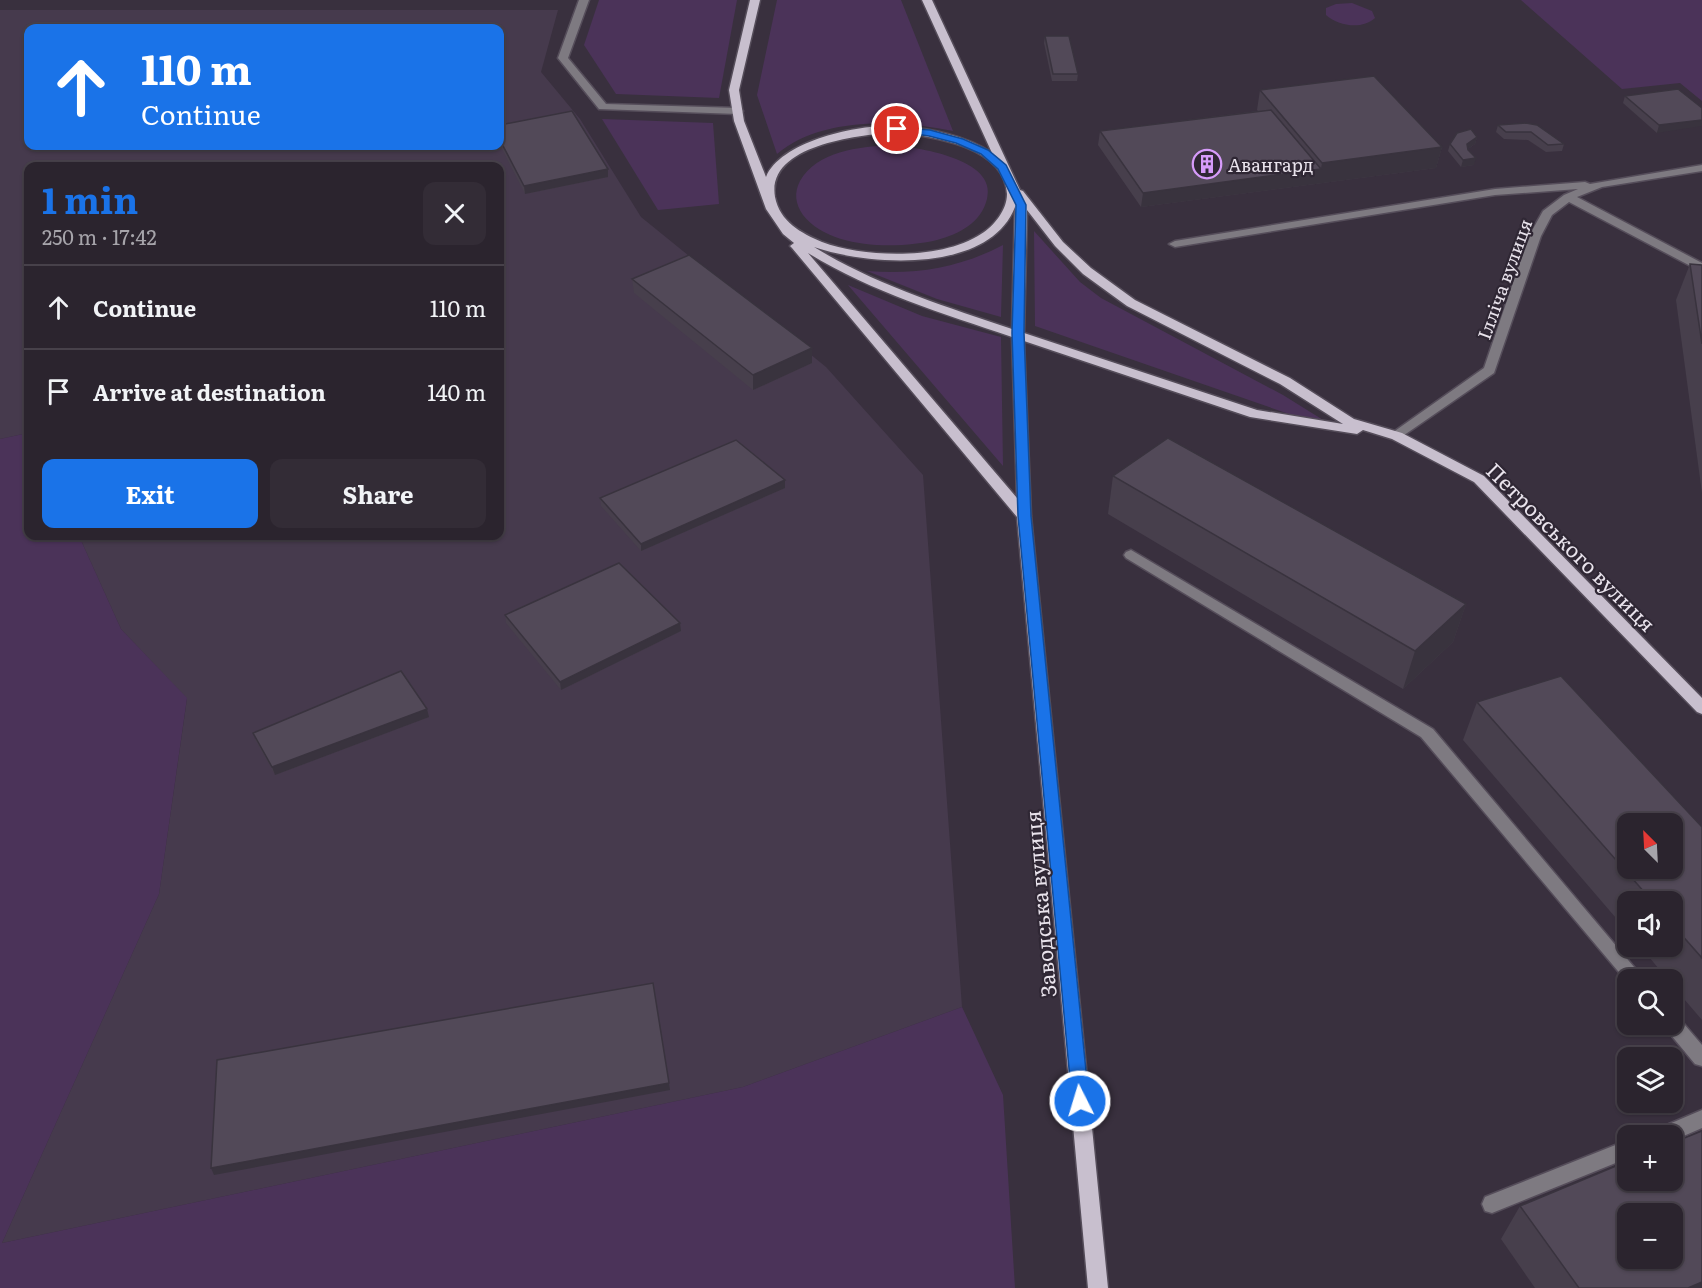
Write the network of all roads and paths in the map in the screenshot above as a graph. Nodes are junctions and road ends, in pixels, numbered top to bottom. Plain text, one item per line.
1 (584, 0) edge
2 (755, 0) edge
3 (927, 0) edge
4 (738, 111) junction
5 (1702, 168) edge
6 (1012, 183) junction
7 (1600, 184) junction
8 (1568, 197) junction
9 (773, 211) junction
10 (1175, 244) dead end
11 (1702, 268) edge
12 (1018, 333) junction
13 (1396, 436) junction
14 (1024, 516) junction
15 (1131, 555) dead end
16 (1702, 708) edge
17 (1627, 969) edge
18 (1682, 1035) edge
19 (1702, 1058) edge
20 (1702, 1119) edge
21 (1683, 1127) edge
22 (1617, 1153) edge
23 (1492, 1204) dead end
24 (1098, 1288) edge

1 - 4 street
2 - 4 main road
3 - 6 main road
4 - 9 main road
5 - 7 street, Ілліча вулиця
6 - 9 main road
6 - 9 main road
6 - 12 main road, Заводська вулиця
6 - 13 main road
7 - 8 street, Ілліча вулиця
7 - 10 street
8 - 11 street
8 - 13 street, Ілліча вулиця
9 - 12 main road
9 - 14 main road
12 - 13 main road
12 - 14 main road, Заводська вулиця
13 - 16 main road, Петровського вулиця
14 - 24 main road, Заводська вулиця
15 - 17 street
18 - 19 street
20 - 21 street
22 - 23 street

